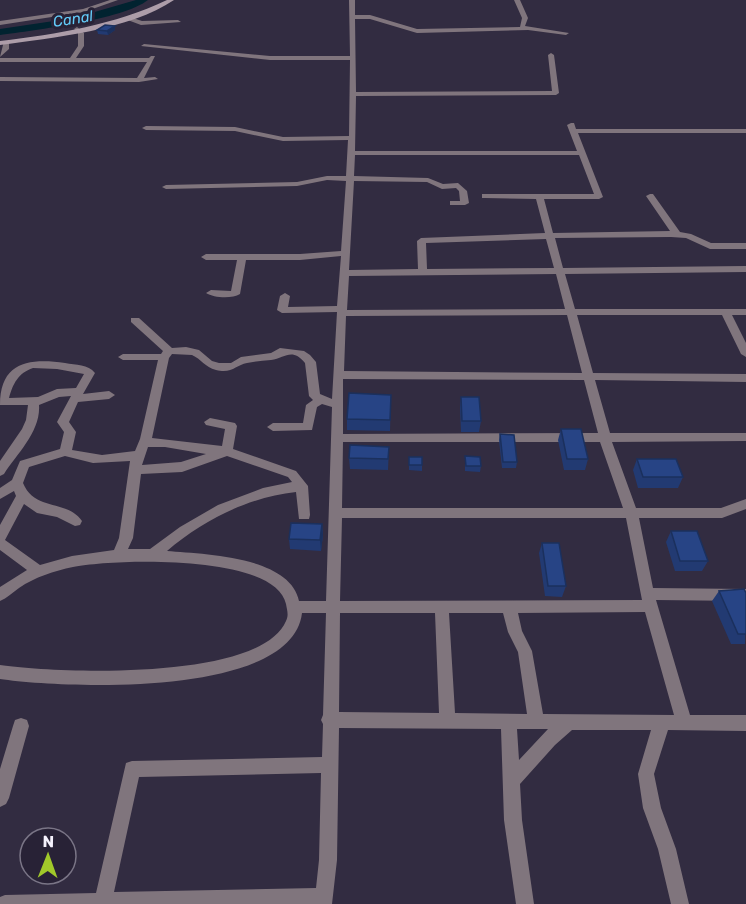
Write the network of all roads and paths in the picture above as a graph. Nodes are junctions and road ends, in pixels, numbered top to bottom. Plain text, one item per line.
1 (115, 0) edge
2 (171, 0) edge
3 (352, 0) edge
4 (517, 0) edge
5 (352, 17) junction
6 (127, 18) junction
7 (178, 22) dead end
8 (0, 24) edge
9 (522, 28) junction
10 (77, 30) junction
11 (566, 33) dead end
12 (3, 42) edge
13 (144, 46) dead end
14 (162, 48) junction
15 (551, 55) dead end
16 (0, 57) edge
17 (353, 58) junction
18 (72, 60) junction
19 (150, 60) junction
20 (155, 79) dead end
21 (0, 80) edge
22 (139, 80) junction
23 (353, 94) junction
24 (146, 128) dead end
25 (746, 131) edge
26 (352, 138) junction
27 (352, 153) junction
28 (581, 153) junction
29 (350, 180) junction
30 (166, 187) dead end
31 (485, 196) dead end
32 (539, 196) junction
33 (650, 196) dead end
34 (453, 203) dead end
35 (677, 235) junction
36 (550, 236) junction
37 (746, 246) edge
38 (344, 253) junction
39 (206, 257) dead end
40 (242, 257) junction
41 (746, 269) edge
42 (423, 272) junction
43 (560, 272) junction
44 (343, 273) junction
45 (211, 294) dead end
46 (285, 296) dead end
47 (341, 311) junction
48 (726, 312) junction
49 (746, 312) edge
50 (571, 313) junction
51 (135, 320) dead end
52 (167, 354) junction
53 (746, 354) edge
54 (123, 357) dead end
55 (338, 375) junction
56 (588, 376) junction
57 (746, 378) edge
58 (78, 395) junction
59 (109, 395) dead end
60 (321, 400) junction
61 (33, 402) junction
62 (1, 404) edge
63 (338, 404) junction
64 (210, 422) dead end
65 (273, 427) dead end
66 (746, 437) edge
67 (337, 438) junction
68 (605, 439) junction
69 (144, 443) junction
70 (227, 451) junction
71 (65, 452) junction
72 (139, 455) junction
73 (135, 470) junction
74 (0, 471) edge
75 (302, 486) junction
76 (19, 489) junction
77 (0, 494) edge
78 (746, 504) edge
79 (335, 513) junction
80 (304, 515) dead end
81 (633, 515) junction
82 (75, 521) dead end
83 (0, 537) edge
84 (0, 543) edge
85 (119, 555) junction
86 (153, 555) junction
87 (38, 571) junction
88 (0, 595) edge
89 (746, 595) edge
90 (649, 600) junction
91 (332, 606) junction
92 (442, 607) junction
93 (509, 607) junction
94 (294, 608) junction
95 (0, 672) edge
96 (329, 720) junction
97 (447, 721) junction
98 (508, 721) junction
99 (536, 721) junction
100 (569, 722) junction
101 (662, 722) junction
102 (684, 722) junction
103 (746, 723) edge
104 (21, 726) dead end
105 (329, 765) junction
106 (511, 781) junction
107 (0, 798) edge
108 (323, 900) edge
109 (103, 903) edge
110 (5, 904) edge
111 (525, 904) edge
112 (680, 904) edge

1 - 8 street
2 - 6 street
3 - 5 street
4 - 9 street
5 - 9 street
5 - 17 street
6 - 7 street
6 - 10 street
9 - 11 street
10 - 12 street
10 - 18 street
12 - 16 street
13 - 14 street
14 - 17 street
14 - 19 street
15 - 23 street
16 - 18 street
17 - 23 street
18 - 19 street
19 - 22 street
20 - 22 street
21 - 22 street
23 - 26 street
24 - 26 street
25 - 28 street
26 - 27 street
27 - 28 street
27 - 29 street
28 - 32 street
29 - 30 street
29 - 34 street
29 - 38 street
31 - 32 street
32 - 36 street
33 - 35 street
35 - 36 street
35 - 37 street
36 - 42 street
36 - 43 street
38 - 40 street
38 - 44 street
39 - 40 street
40 - 45 street
41 - 43 street
42 - 43 street
42 - 44 street
43 - 50 street
44 - 47 street
46 - 47 street
47 - 50 street
47 - 55 street
48 - 49 street
48 - 50 street
48 - 53 street
50 - 56 street
51 - 52 street
52 - 54 street
52 - 60 street
52 - 69 street
55 - 56 street
55 - 63 street
56 - 57 street
56 - 68 street
58 - 59 street
58 - 61 street
58 - 62 street
58 - 71 street
60 - 63 street
60 - 65 street
61 - 62 street
61 - 74 street
63 - 67 street
64 - 70 street
66 - 68 street
67 - 68 street
67 - 79 street
68 - 81 street
69 - 70 street
69 - 72 street
70 - 73 street
70 - 75 street
71 - 72 street
71 - 76 street
72 - 73 street
73 - 85 street
75 - 80 street
75 - 86 street
76 - 77 street
76 - 82 street
76 - 83 street
78 - 81 street
79 - 81 street
79 - 91 street
81 - 90 street
84 - 87 street
85 - 86 street
85 - 87 street
86 - 94 street
87 - 88 street
89 - 90 street
90 - 93 street
90 - 102 street
91 - 92 street
91 - 94 street
91 - 96 street
92 - 93 street
92 - 97 street
93 - 99 street
94 - 95 street
96 - 97 street
96 - 105 street
97 - 98 street
98 - 99 street
98 - 106 street
99 - 100 street
100 - 101 street
100 - 106 street
101 - 102 street
101 - 112 street
102 - 103 street
104 - 107 street
105 - 108 street
105 - 109 street
106 - 111 street
108 - 109 street
109 - 110 street

